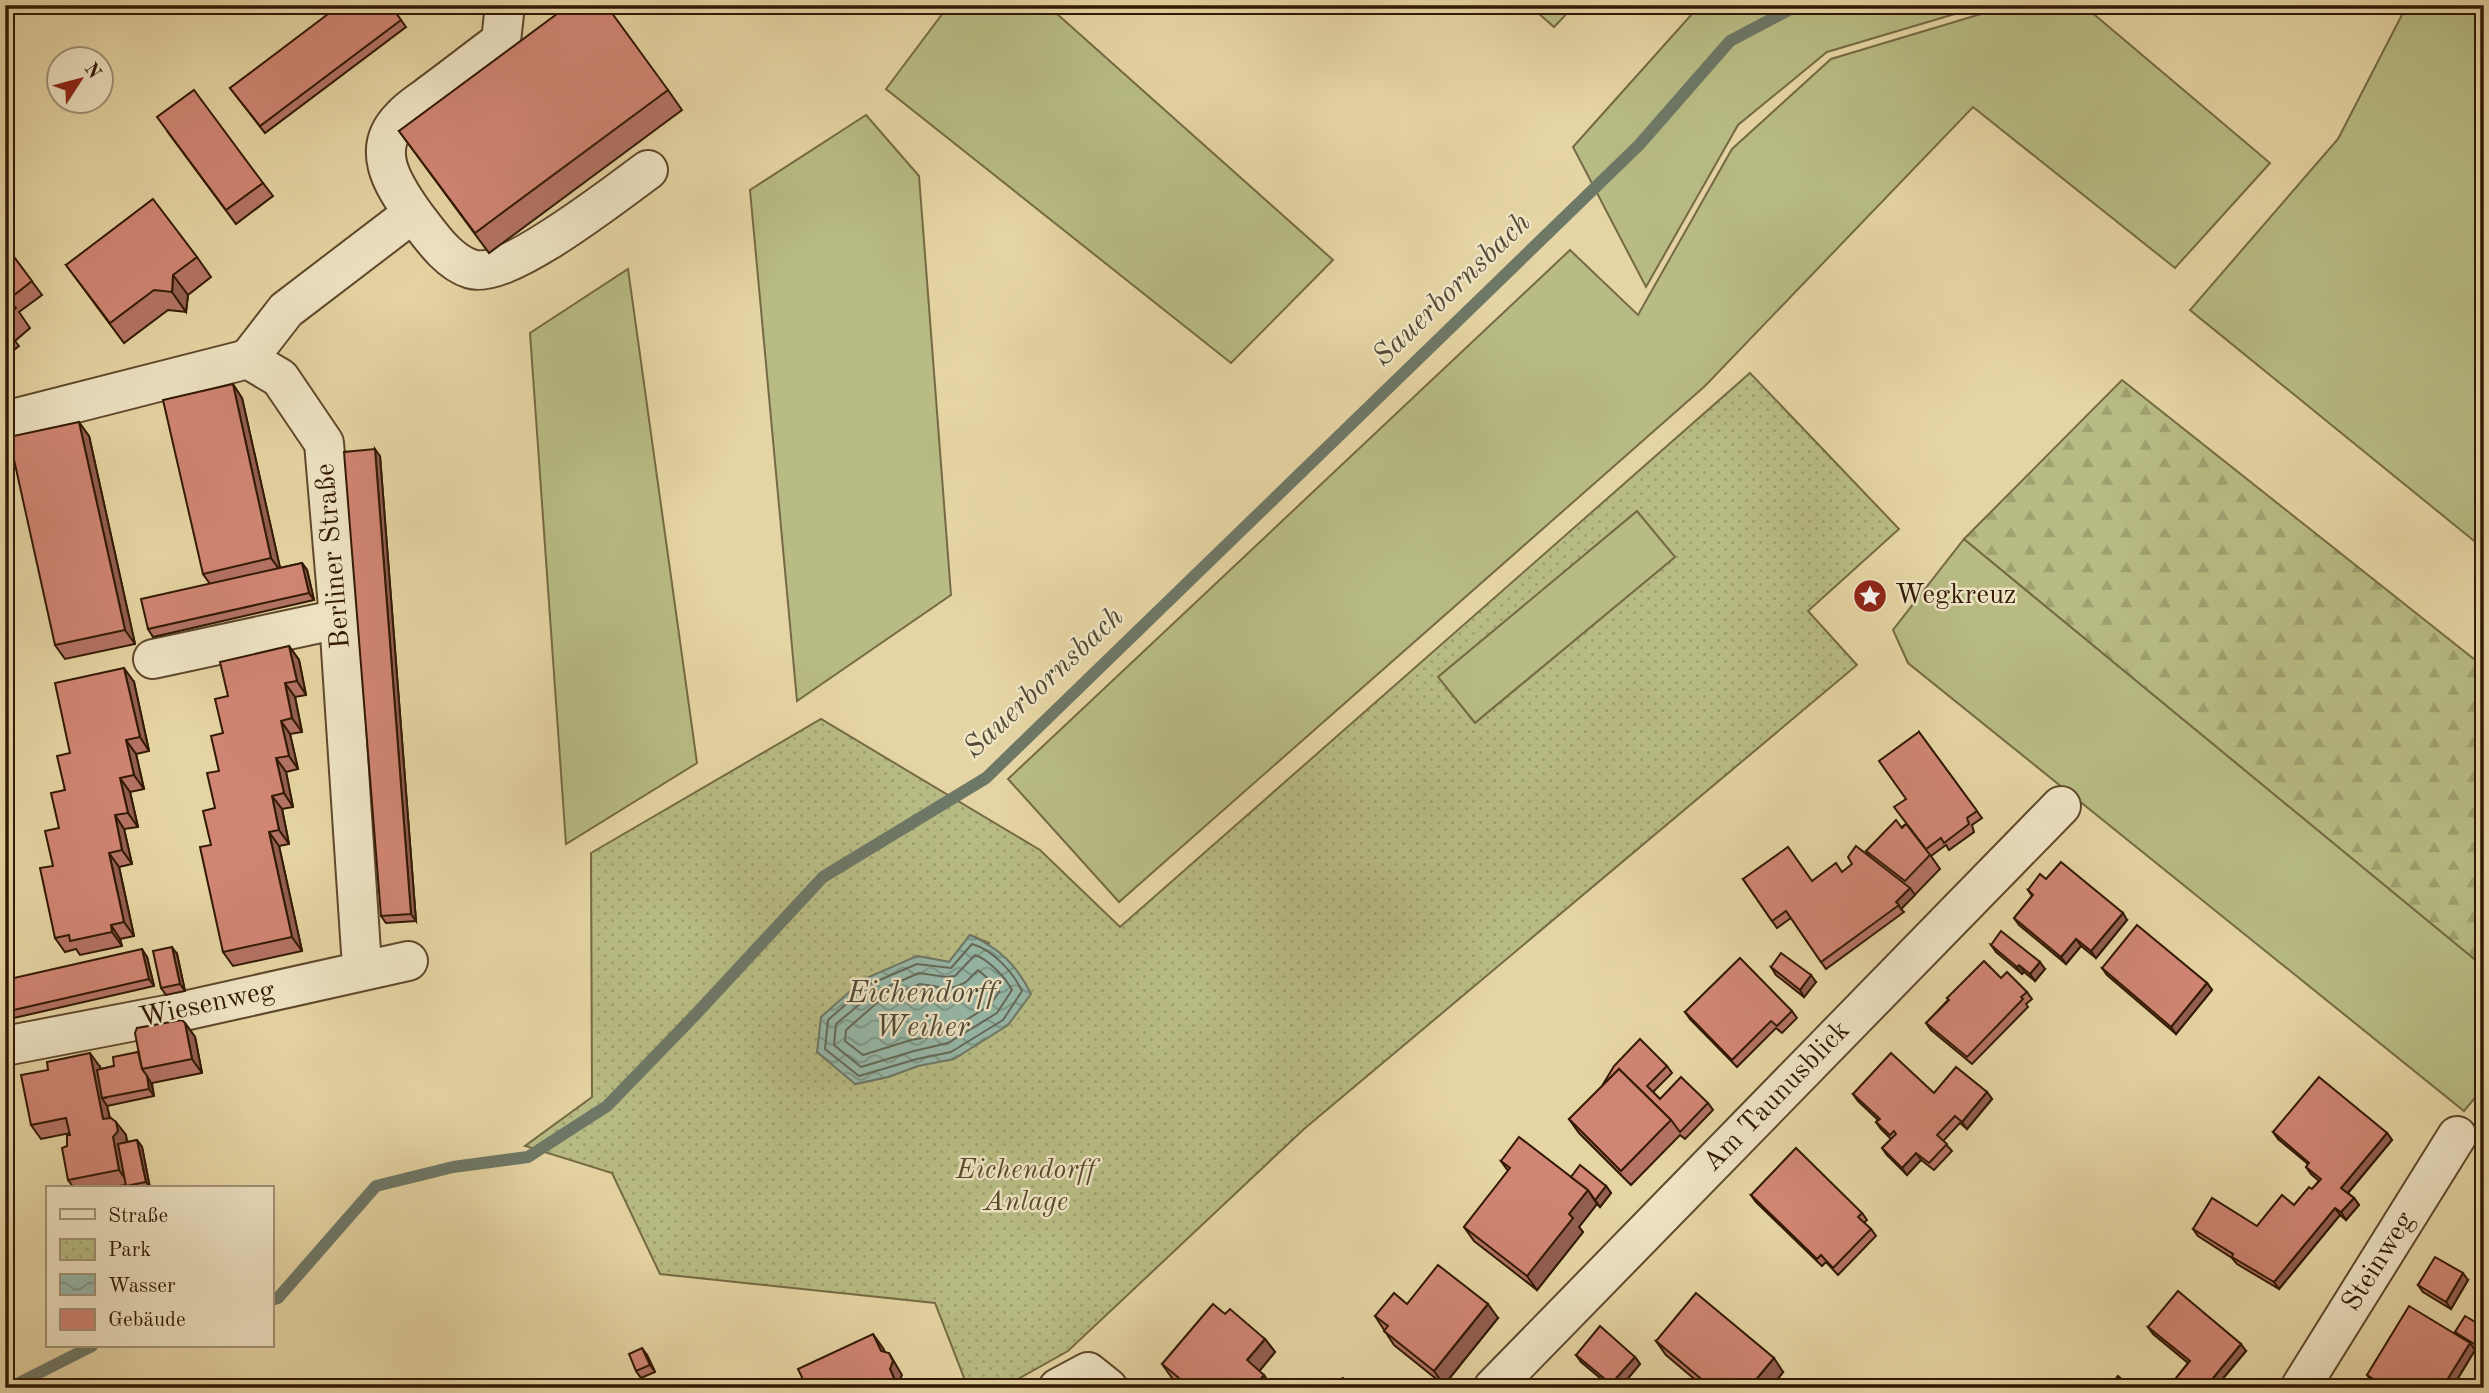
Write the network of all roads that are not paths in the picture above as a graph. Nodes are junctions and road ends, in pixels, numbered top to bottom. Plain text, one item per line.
1 (505, 5) edge
2 (648, 170) dead end
3 (413, 213) junction
4 (248, 359) junction
5 (5, 421) edge
6 (340, 619) junction
7 (153, 659) dead end
8 (2061, 806) dead end
9 (361, 952) dead end
10 (408, 961) dead end
11 (5, 1046) edge
12 (2457, 1136) dead end
13 (1493, 1388) edge
14 (2300, 1388) edge

1 - 3 street
2 - 3 street
3 - 4 street
4 - 5 street
4 - 6 street, Berliner Straße
6 - 7 street
6 - 9 street, Berliner Straße
8 - 13 street, Am Taunusblick
10 - 11 street, Wiesenweg
12 - 14 street, Steinweg

